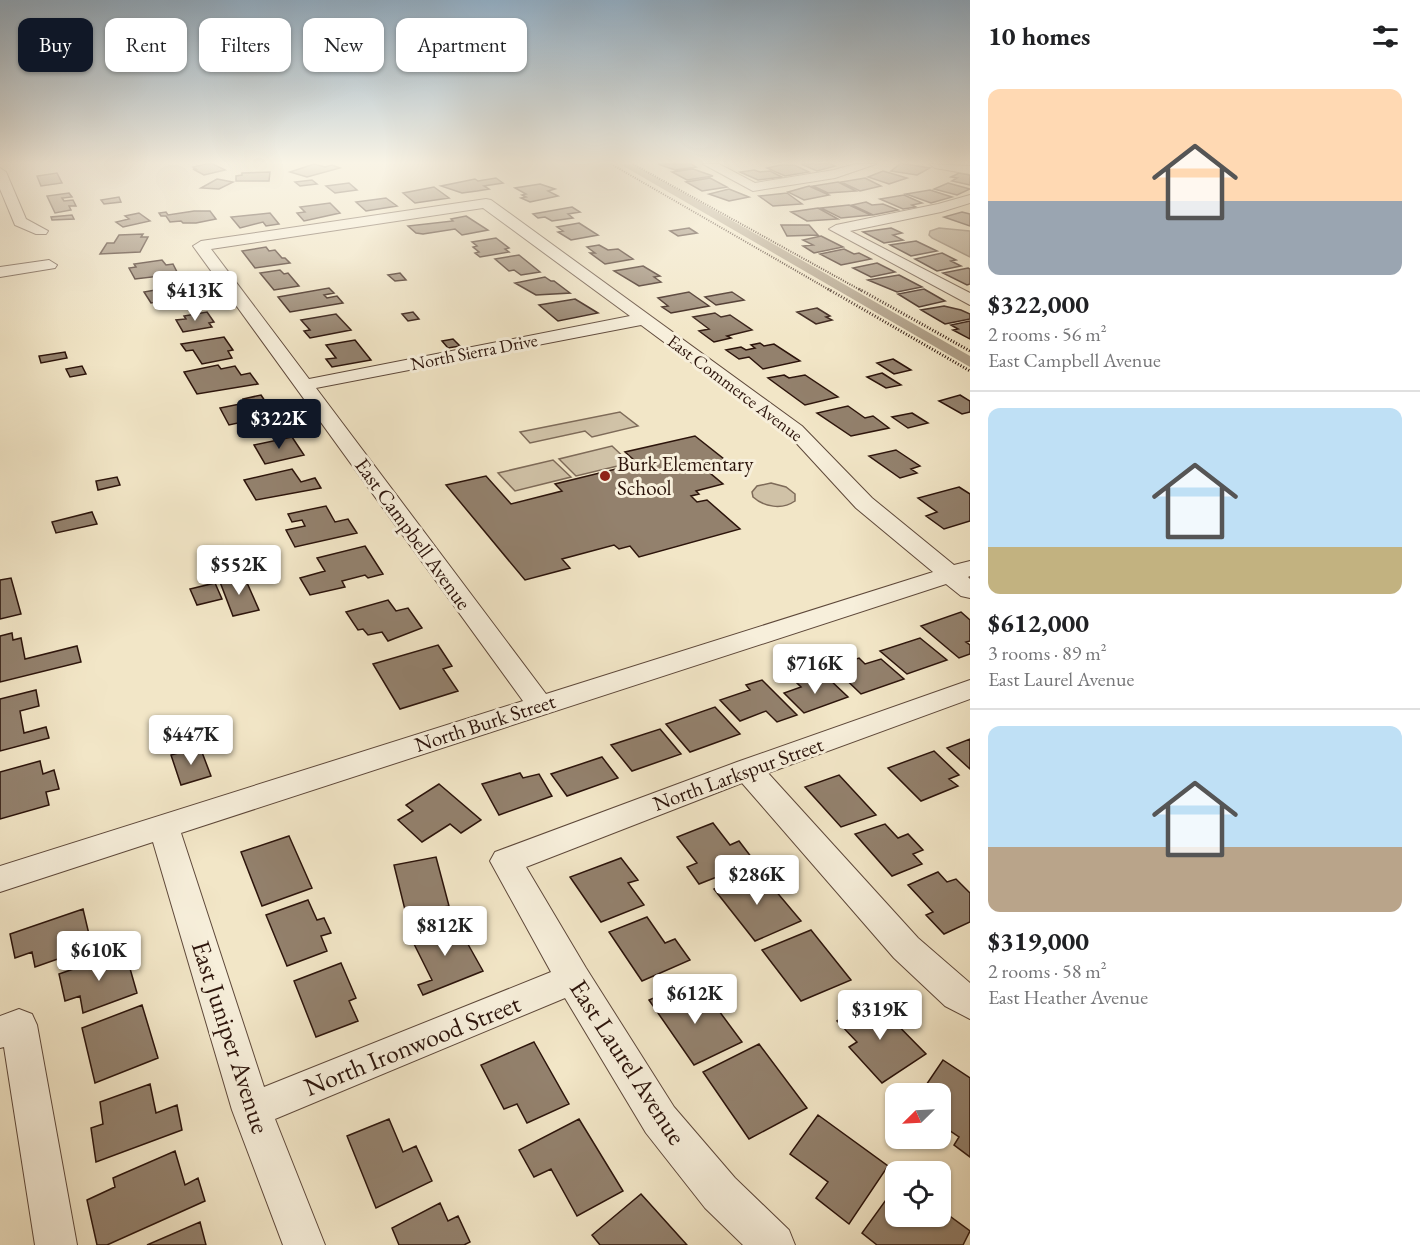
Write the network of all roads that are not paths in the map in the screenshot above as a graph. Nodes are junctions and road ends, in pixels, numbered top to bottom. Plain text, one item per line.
1 (20, 222) edge
2 (359, 222) edge
3 (512, 222) edge
4 (870, 222) edge
5 (41, 231) dead end
6 (49, 265) dead end
7 (0, 272) edge
8 (970, 300) edge
9 (643, 319) junction
10 (305, 385) junction
11 (959, 571) edge
12 (970, 591) edge
13 (970, 689) edge
14 (540, 705) junction
15 (747, 769) junction
16 (164, 827) junction
17 (506, 861) joint
18 (0, 879) edge
19 (573, 979) junction
20 (970, 1003) edge
21 (10, 1029) edge
22 (252, 1110) junction
23 (56, 1245) edge
24 (304, 1245) edge
25 (774, 1245) edge

1 - 5 street
2 - 10 street, East Campbell Avenue
3 - 9 street, East Commerce Avenue
4 - 8 street
6 - 7 street
9 - 10 street, North Sierra Drive
9 - 11 street, East Commerce Avenue
10 - 14 street, East Campbell Avenue
11 - 12 street, East Commerce Avenue
11 - 14 street, North Burk Street
13 - 15 street, North Larkspur Street
14 - 16 street, North Burk Street
15 - 17 street, North Larkspur Street
15 - 20 street
16 - 18 street, North Burk Street
16 - 22 street, East Juniper Avenue
17 - 19 street, East Laurel Avenue
19 - 22 street, North Ironwood Street
19 - 25 street, East Laurel Avenue
21 - 23 street
22 - 24 street, East Juniper Avenue

